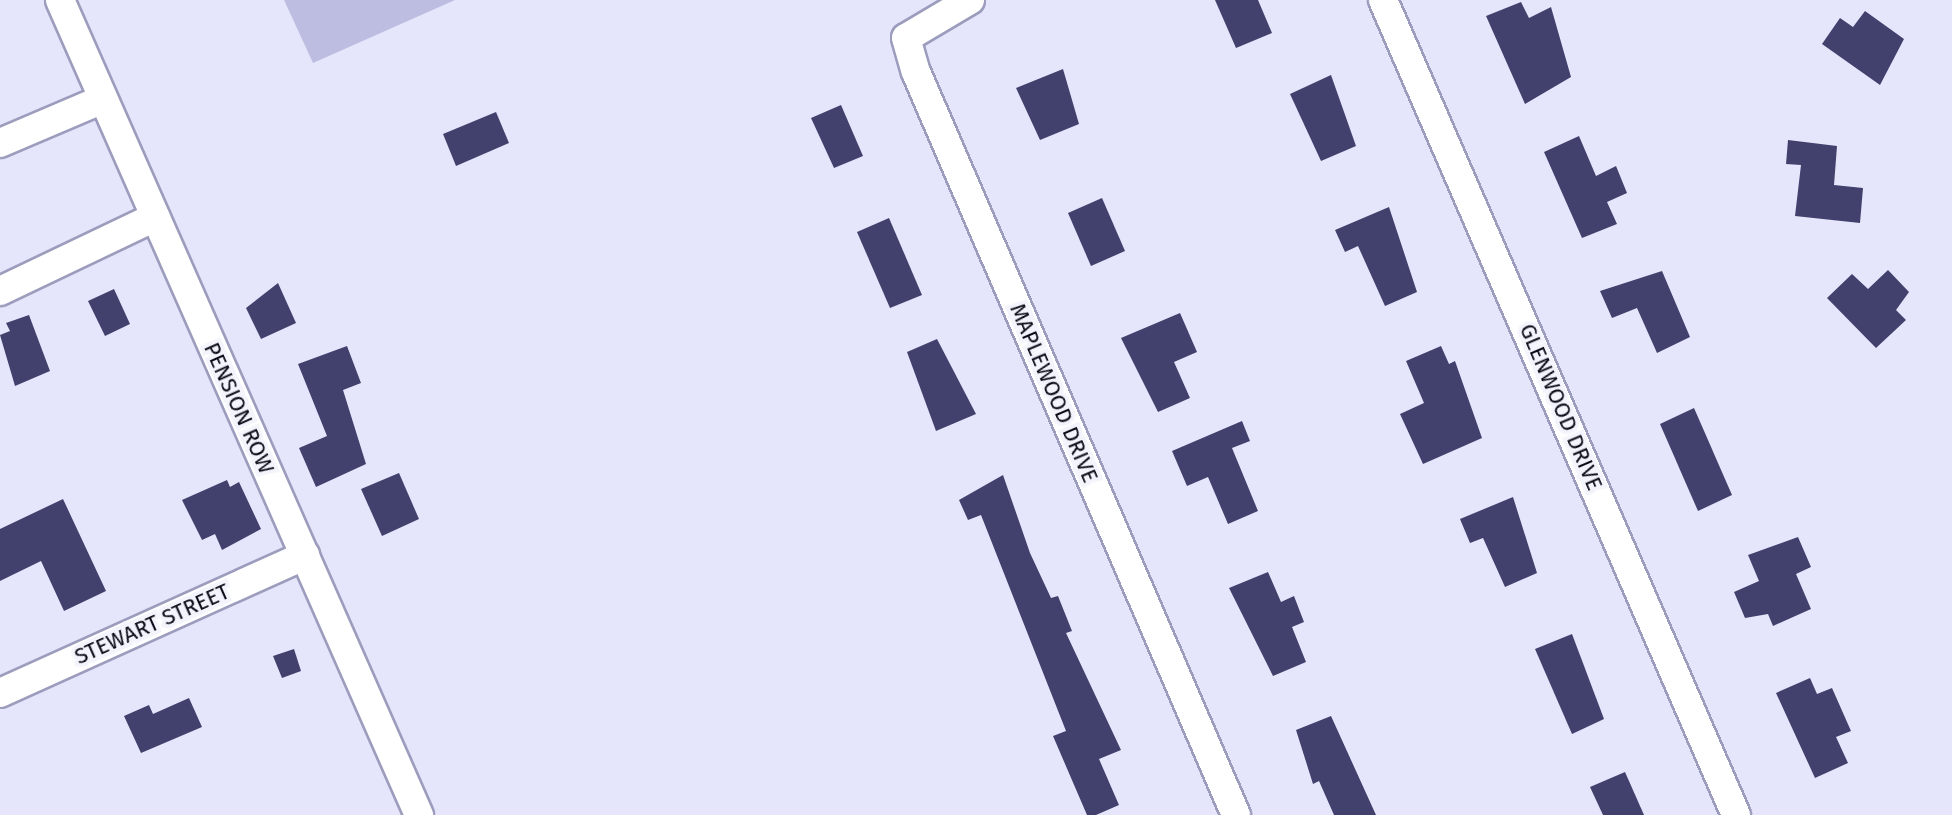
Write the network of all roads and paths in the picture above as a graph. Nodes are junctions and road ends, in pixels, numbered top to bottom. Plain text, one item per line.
1 (60, 0) edge
2 (970, 0) edge
3 (1383, 0) edge
4 (103, 99) junction
5 (0, 143) edge
6 (155, 217) junction
7 (0, 291) edge
8 (305, 555) junction
9 (0, 693) edge
10 (419, 815) edge
11 (1236, 815) edge
12 (1736, 815) edge

1 - 4 street, PENSION ROW
2 - 11 street, MAPLEWOOD DRIVE
3 - 12 street, GLENWOOD DRIVE
4 - 5 street
4 - 6 street, PENSION ROW
6 - 7 street
6 - 8 street, PENSION ROW
8 - 9 street, STEWART STREET
8 - 10 street, PENSION ROW

